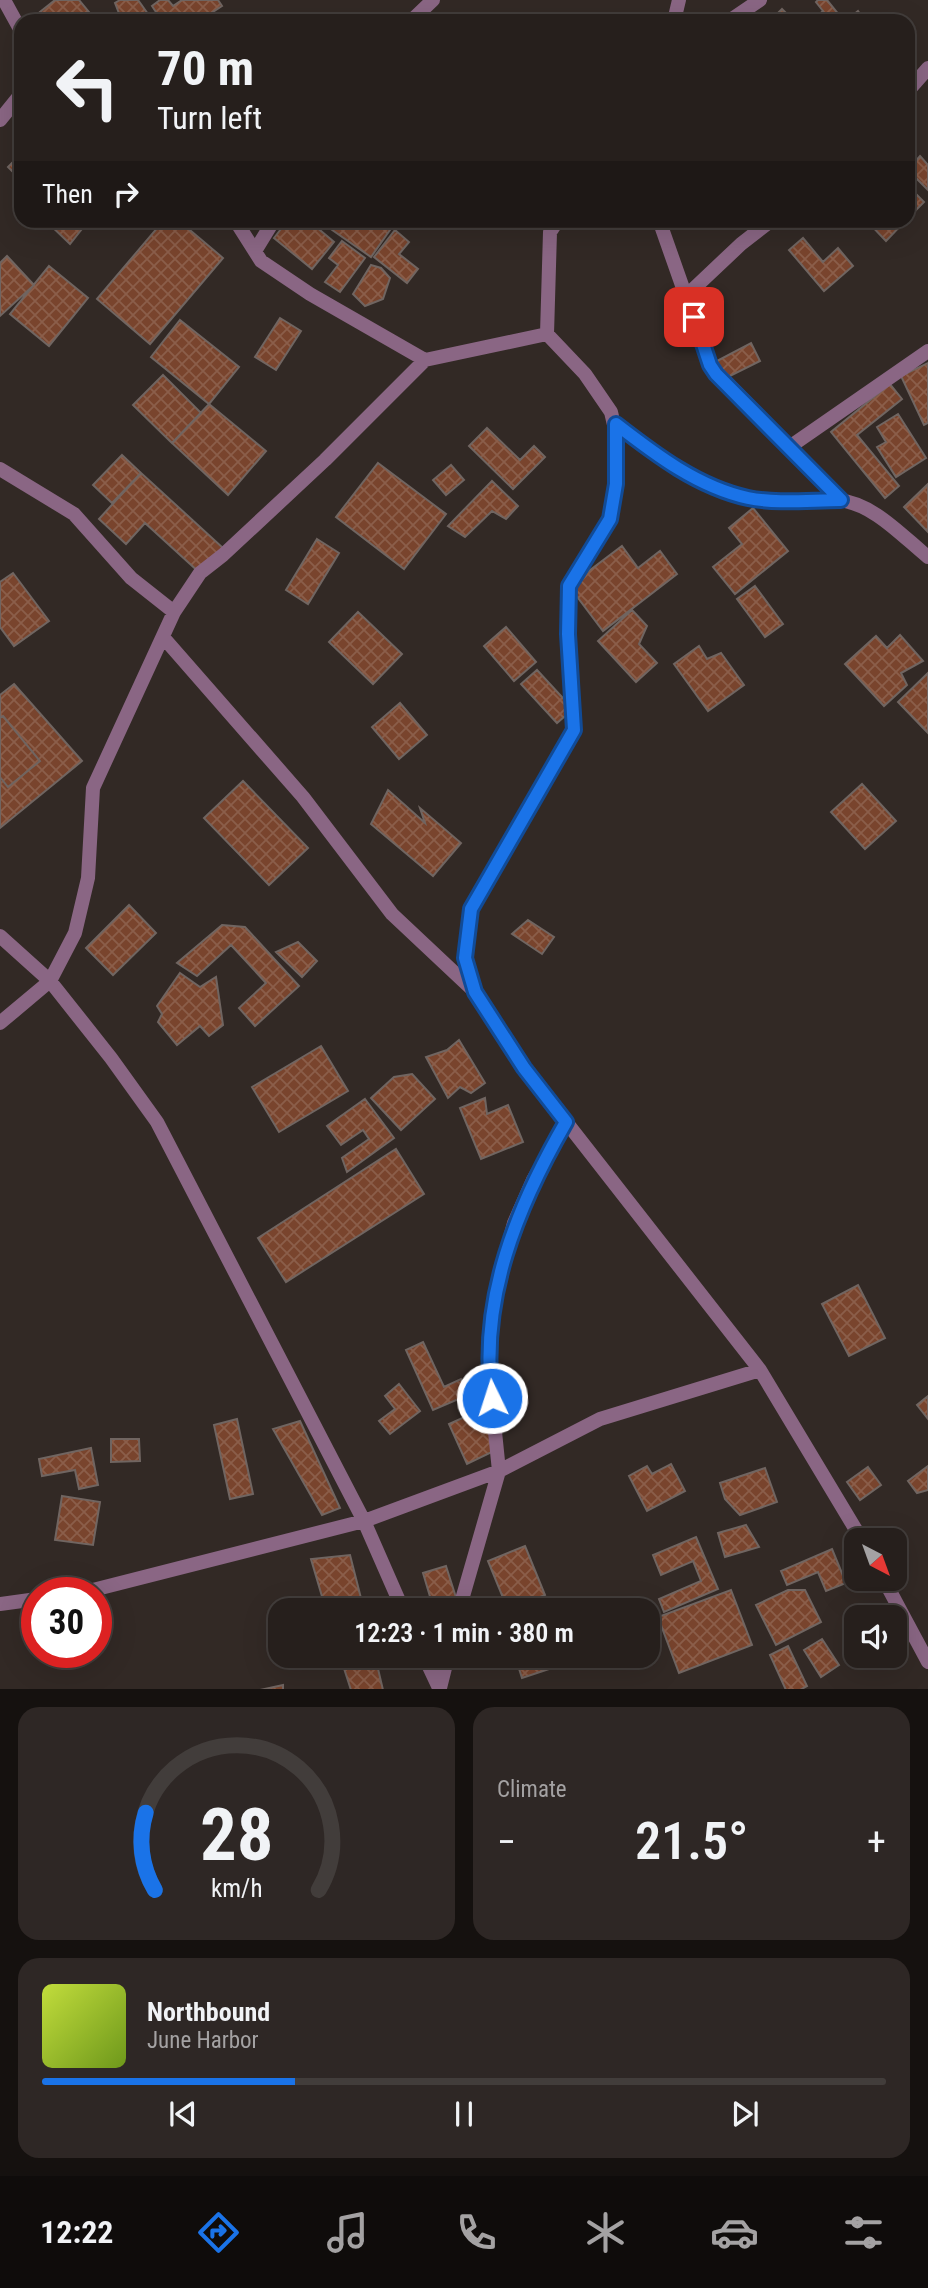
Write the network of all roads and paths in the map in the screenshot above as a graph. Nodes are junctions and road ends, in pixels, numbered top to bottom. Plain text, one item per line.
1 (4, 0) edge
2 (433, 0) edge
3 (760, 0) edge
4 (418, 14) edge
5 (739, 14) edge
6 (14, 18) edge
7 (928, 68) edge
8 (915, 82) edge
9 (14, 103) edge
10 (0, 120) edge
11 (240, 228) edge
12 (269, 228) edge
13 (553, 228) edge
14 (662, 228) edge
15 (762, 228) edge
16 (255, 251) junction
17 (687, 296) junction
18 (547, 334) junction
19 (928, 351) edge
20 (425, 359) junction
21 (616, 424) junction
22 (788, 448) junction
23 (0, 469) edge
24 (841, 500) junction
25 (928, 557) edge
26 (174, 612) junction
27 (163, 637) junction
28 (0, 936) edge
29 (50, 981) junction
30 (475, 992) junction
31 (0, 1023) edge
32 (566, 1122) junction
33 (761, 1370) junction
34 (499, 1471) junction
35 (364, 1521) junction
36 (855, 1528) edge
37 (112, 1585) edge
38 (890, 1591) edge
39 (397, 1598) edge
40 (462, 1598) edge
41 (21, 1601) edge
42 (0, 1604) edge
43 (928, 1662) edge
44 (430, 1668) edge
45 (445, 1668) edge
46 (440, 1689) edge

1 - 6 street
2 - 4 street
3 - 5 street
7 - 8 street
9 - 10 street
11 - 16 street
12 - 16 street
13 - 18 street
14 - 17 street
15 - 17 street
16 - 20 street
17 - 22 street
18 - 20 street
18 - 21 street
19 - 22 street
20 - 26 street
21 - 24 street
21 - 30 street
22 - 24 street
23 - 26 street
24 - 25 street
26 - 27 street
27 - 29 street
27 - 30 street
28 - 29 street
29 - 31 street
29 - 35 street
30 - 32 street
32 - 33 street
32 - 34 street
33 - 34 street
33 - 36 street
34 - 35 street
34 - 40 street
35 - 37 street
35 - 39 street
38 - 43 street
41 - 42 street
44 - 46 street
45 - 46 street

